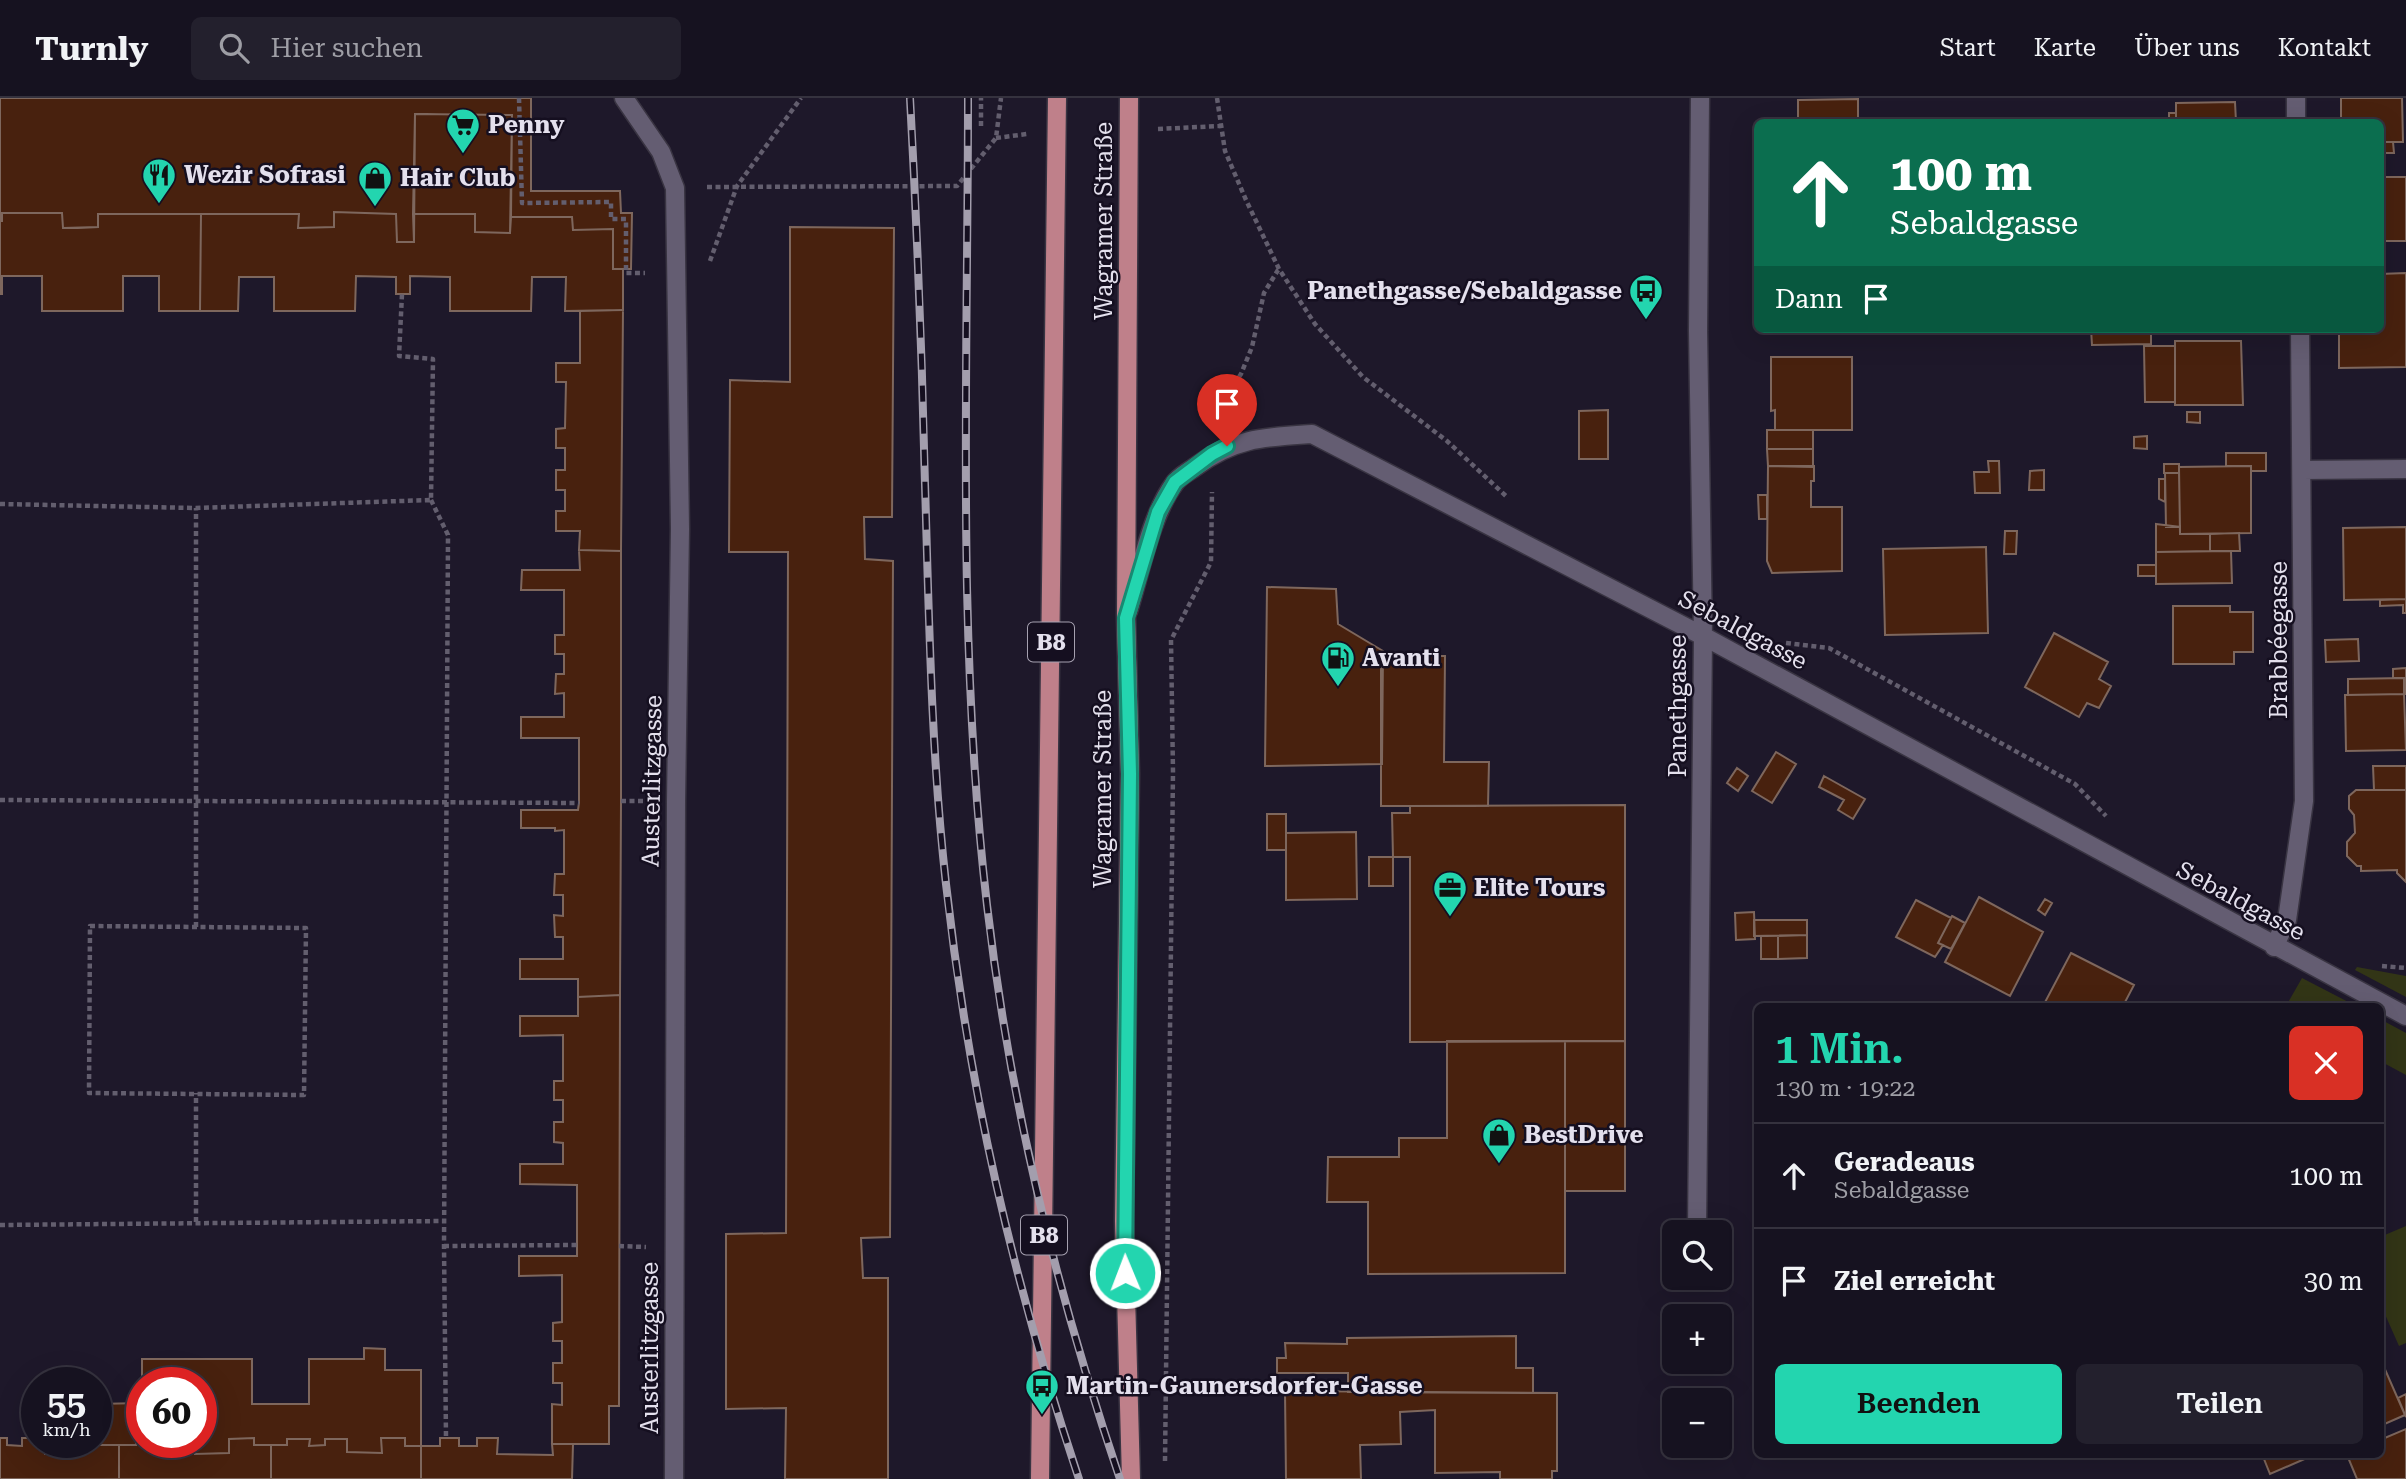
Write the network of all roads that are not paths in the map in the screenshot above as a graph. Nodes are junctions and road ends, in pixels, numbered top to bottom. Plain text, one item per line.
1 (624, 98) edge
2 (1057, 98) edge
3 (1129, 98) edge
4 (1700, 98) edge
5 (2296, 98) edge
6 (2296, 119) edge
7 (2300, 333) edge
8 (2406, 469) edge
9 (2302, 470) junction
10 (1126, 618) junction
11 (1703, 636) junction
12 (2274, 947) junction
13 (2381, 1003) edge
14 (2384, 1004) edge
15 (2406, 1016) edge
16 (1697, 1220) edge
17 (674, 1479) edge
18 (1040, 1479) edge
19 (1130, 1479) edge

1 - 17 street, Austerlitzgasse
2 - 18 main road, Wagramer Straße / B8
3 - 10 main road, Wagramer Straße
4 - 11 street, Panethgasse
5 - 6 street
7 - 9 street, Brabbéegasse
8 - 9 street
9 - 12 street, Brabbéegasse
10 - 11 street, Sebaldgasse
10 - 19 main road, Wagramer Straße
11 - 12 street, Sebaldgasse
11 - 16 street, Panethgasse
12 - 13 street, Sebaldgasse
14 - 15 street, Sebaldgasse

